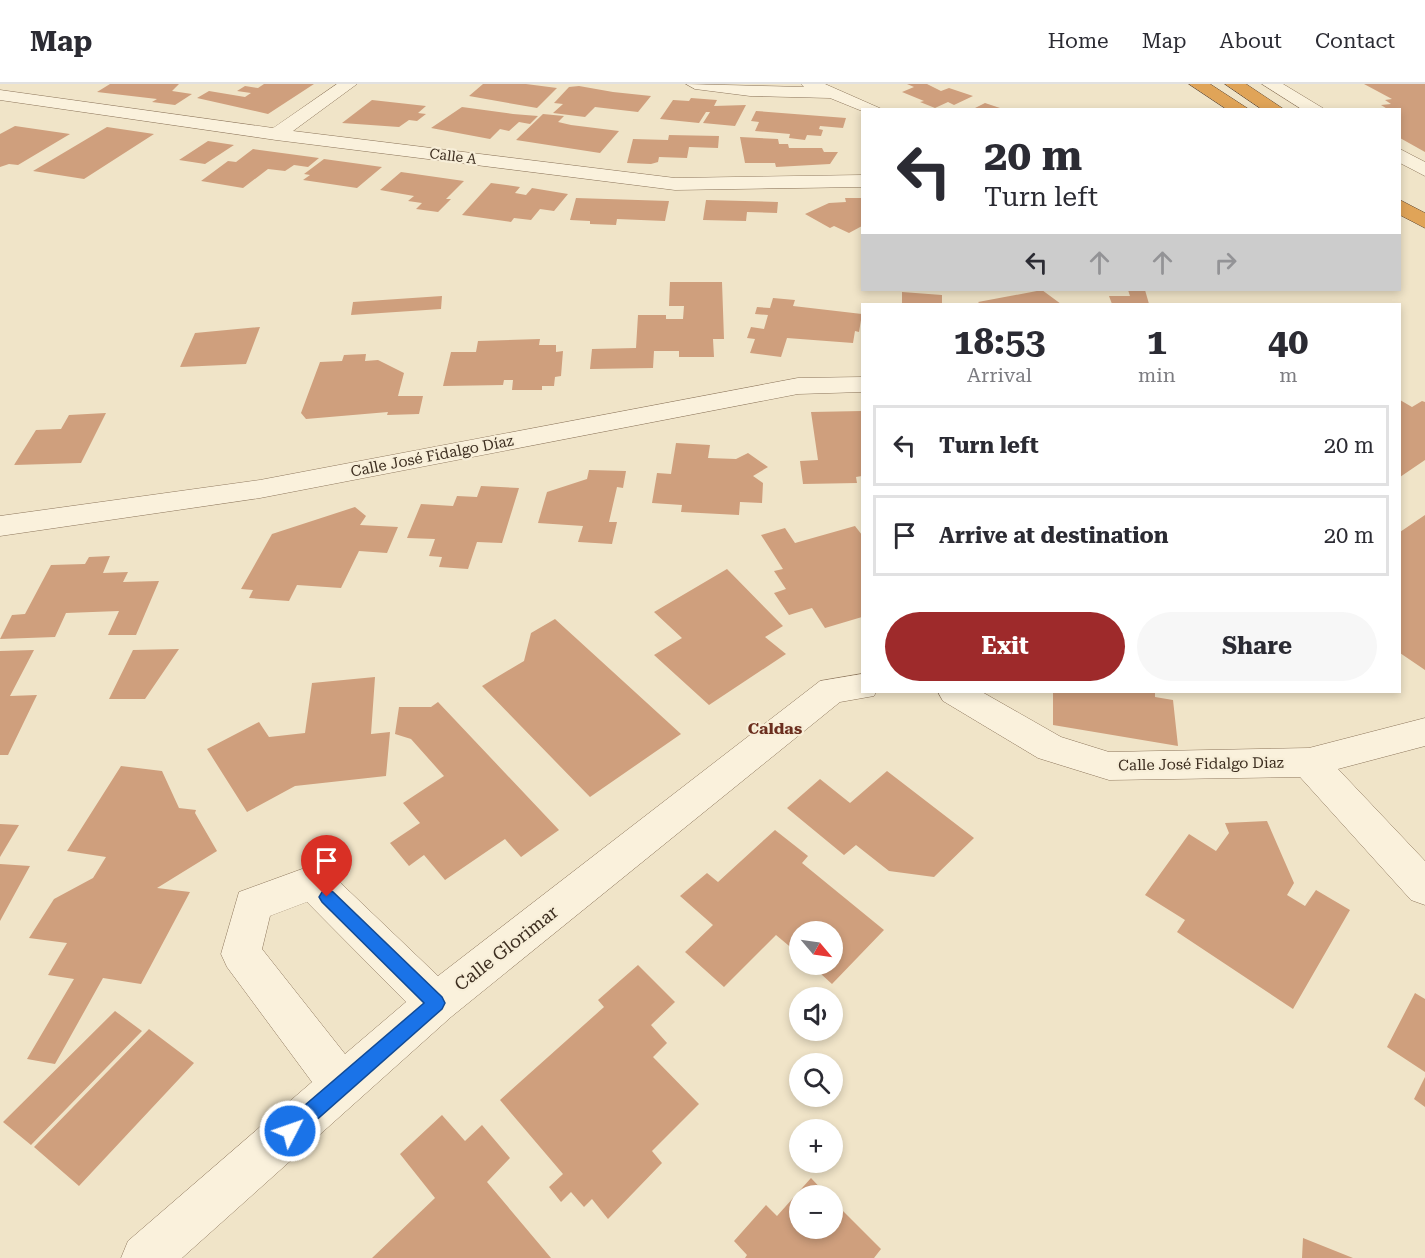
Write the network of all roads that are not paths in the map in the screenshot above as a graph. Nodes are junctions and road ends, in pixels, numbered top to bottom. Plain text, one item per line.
1 (348, 84) edge
2 (695, 84) edge
3 (810, 84) edge
4 (1197, 85) edge
5 (1274, 86) edge
6 (1241, 88) edge
7 (65, 90) dead end
8 (831, 93) junction
9 (0, 95) edge
10 (44, 101) junction
11 (871, 108) edge
12 (1237, 108) edge
13 (1273, 108) edge
14 (1313, 108) edge
15 (276, 134) junction
16 (1401, 156) edge
17 (1425, 170) edge
18 (861, 181) edge
19 (1401, 185) edge
20 (1425, 200) edge
21 (1401, 207) edge
22 (1425, 222) edge
23 (861, 385) edge
24 (0, 526) edge
25 (861, 687) edge
26 (957, 693) edge
27 (1425, 732) edge
28 (1309, 762) junction
29 (1425, 888) edge
30 (436, 1003) junction
31 (342, 1085) junction
32 (156, 1248) edge

1 - 15 street
2 - 8 street
3 - 8 street
4 - 12 highway
5 - 6 street
5 - 14 street
6 - 13 highway
7 - 10 street
8 - 11 street
9 - 10 street, Calle A
10 - 15 street, Calle A
15 - 18 street, Calle A
16 - 17 street
19 - 20 highway
21 - 22 highway
23 - 24 street, Calle José Fidalgo Díaz
25 - 30 street, Calle Glorimar
26 - 28 street, Calle José Fidalgo Diaz
27 - 28 street, Calle José Fidalgo Diaz
28 - 29 street
30 - 31 street, Calle Glorimar
30 - 31 street
31 - 32 street, Calle Glorimar

